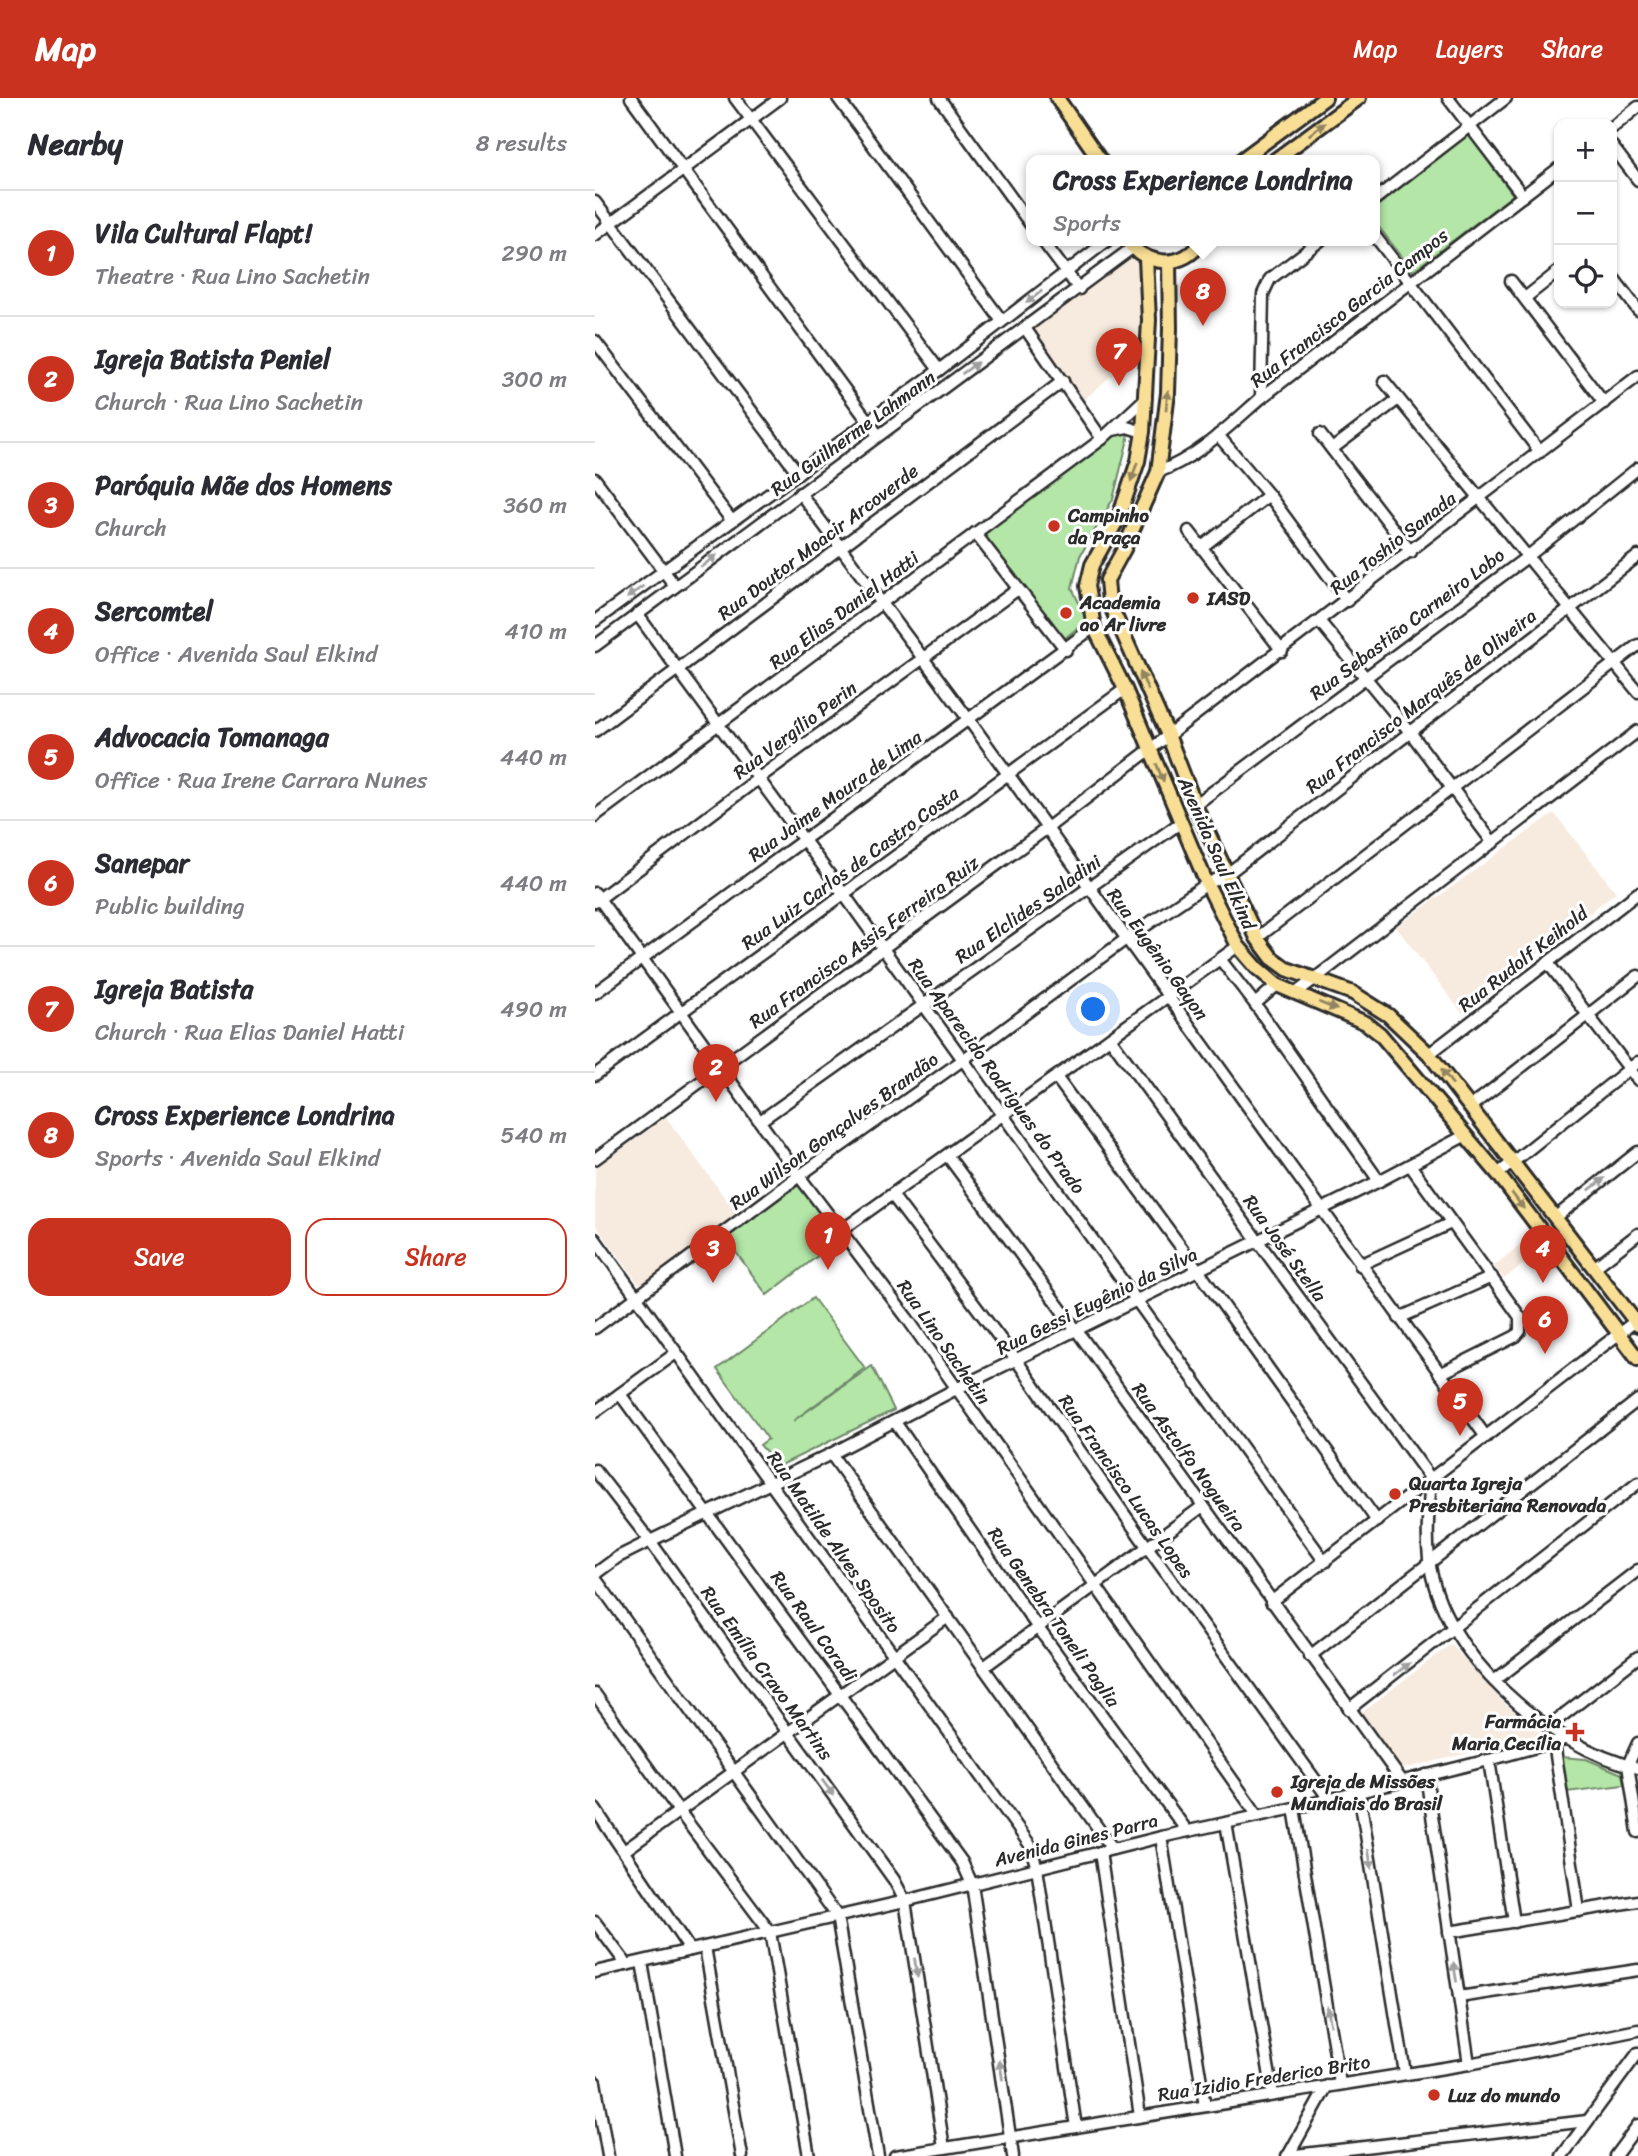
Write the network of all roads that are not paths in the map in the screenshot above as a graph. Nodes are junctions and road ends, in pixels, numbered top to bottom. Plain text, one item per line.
1 (631, 98) edge
2 (735, 98) edge
3 (780, 98) edge
4 (838, 98) edge
5 (939, 98) edge
6 (1057, 98) edge
7 (1325, 98) edge
8 (1359, 98) edge
9 (1448, 98) edge
10 (1506, 98) edge
11 (1638, 107) edge
12 (751, 119) junction
13 (1617, 124) edge
14 (1470, 126) junction
15 (1092, 147) junction
16 (1617, 153) edge
17 (1097, 155) edge
18 (1101, 155) edge
19 (1248, 155) edge
20 (1282, 155) edge
21 (684, 170) junction
22 (1554, 172) edge
23 (1638, 180) edge
24 (1380, 194) edge
25 (1523, 196) junction
26 (595, 202) edge
27 (1026, 218) edge
28 (611, 223) junction
29 (595, 235) edge
30 (1380, 243) edge
31 (1046, 246) edge
32 (1100, 246) edge
33 (1128, 246) edge
34 (1132, 246) edge
35 (1197, 246) edge
36 (1313, 246) edge
37 (1146, 258) junction
38 (1169, 262) junction
39 (1066, 272) junction
40 (1554, 275) edge
41 (1511, 281) dead end
42 (1411, 282) junction
43 (1617, 283) edge
44 (1079, 289) junction
45 (1525, 298) junction
46 (1638, 310) edge
47 (1002, 321) junction
48 (1025, 328) junction
49 (595, 341) edge
50 (939, 370) junction
51 (1638, 376) edge
52 (1063, 381) junction
53 (1384, 381) dead end
54 (1146, 397) junction
55 (1261, 398) junction
56 (1397, 400) junction
57 (1604, 403) junction
58 (868, 422) junction
59 (1112, 430) junction
60 (1143, 432) junction
61 (1320, 434) dead end
62 (878, 435) junction
63 (1218, 435) junction
64 (1103, 439) junction
65 (1332, 449) junction
66 (1540, 452) junction
67 (1638, 468) edge
68 (798, 472) junction
69 (1158, 472) junction
70 (595, 479) edge
71 (800, 493) junction
72 (1269, 495) junction
73 (1481, 498) junction
74 (732, 521) junction
75 (1189, 531) dead end
76 (975, 533) junction
77 (841, 546) junction
78 (1102, 546) junction
79 (1202, 547) junction
80 (1411, 552) junction
81 (1121, 555) junction
82 (1638, 556) edge
83 (1527, 557) junction
84 (664, 571) junction
85 (675, 586) junction
86 (1018, 589) junction
87 (1347, 601) junction
88 (883, 603) junction
89 (1569, 610) junction
90 (637, 614) junction
91 (595, 620) edge
92 (1320, 622) junction
93 (1094, 627) junction
94 (608, 636) junction
95 (1638, 645) edge
96 (595, 646) edge
97 (1066, 650) junction
98 (1282, 651) junction
99 (922, 658) junction
100 (1614, 663) junction
101 (679, 669) junction
102 (1366, 677) junction
103 (1125, 690) junction
104 (1638, 692) edge
105 (968, 720) junction
106 (719, 724) junction
107 (595, 731) edge
108 (1410, 732) junction
109 (1168, 735) junction
110 (1636, 737) edge
111 (1151, 749) junction
112 (1007, 775) junction
113 (759, 778) junction
114 (1452, 787) junction
115 (1195, 805) junction
116 (595, 816) edge
117 (1180, 823) junction
118 (1046, 829) junction
119 (804, 839) junction
120 (1493, 843) junction
121 (1226, 875) junction
122 (1207, 884) junction
123 (1088, 888) junction
124 (843, 893) junction
125 (1638, 893) edge
126 (596, 898) edge
127 (1257, 938) junction
128 (1126, 939) junction
129 (1238, 946) junction
130 (884, 950) junction
131 (643, 958) junction
132 (1220, 959) junction
133 (1548, 963) junction
134 (1638, 976) edge
135 (1314, 980) junction
136 (1277, 985) junction
137 (595, 993) edge
138 (1296, 993) junction
139 (1167, 996) junction
140 (923, 1004) junction
141 (1255, 1004) junction
142 (682, 1012) junction
143 (1588, 1015) junction
144 (1110, 1038) junction
145 (1429, 1054) junction
146 (964, 1059) junction
147 (1634, 1065) edge
148 (722, 1067) junction
149 (595, 1075) edge
150 (1056, 1077) junction
151 (1638, 1080) edge
152 (1470, 1107) junction
153 (1003, 1115) junction
154 (760, 1121) junction
155 (1466, 1135) junction
156 (1638, 1152) edge
157 (947, 1155) junction
158 (595, 1159) edge
159 (1511, 1162) junction
160 (1411, 1166) junction
161 (1497, 1174) junction
162 (799, 1176) junction
163 (1379, 1181) junction
164 (891, 1195) junction
165 (1320, 1209) junction
166 (1556, 1217) junction
167 (1451, 1223) junction
168 (842, 1230) junction
169 (1638, 1234) edge
170 (596, 1241) edge
171 (1257, 1241) junction
172 (1360, 1265) junction
173 (1595, 1267) junction
174 (1198, 1270) junction
175 (1492, 1276) junction
176 (637, 1297) junction
177 (1138, 1300) junction
178 (1399, 1318) junction
179 (1637, 1321) edge
180 (595, 1328) edge
181 (1077, 1331) junction
182 (1619, 1334) junction
183 (676, 1353) junction
184 (1638, 1359) edge
185 (1017, 1361) junction
186 (1440, 1374) junction
187 (956, 1390) junction
188 (620, 1394) junction
189 (1638, 1400) edge
190 (595, 1412) edge
191 (895, 1422) junction
192 (1486, 1437) junction
193 (831, 1454) junction
194 (595, 1470) edge
195 (1431, 1479) junction
196 (770, 1483) junction
197 (1638, 1483) edge
198 (1203, 1506) junction
199 (709, 1513) junction
200 (1377, 1521) junction
201 (650, 1541) junction
202 (1148, 1548) junction
203 (1429, 1560) junction
204 (1325, 1562) junction
205 (1638, 1570) edge
206 (595, 1576) edge
207 (1095, 1587) junction
208 (1271, 1602) junction
209 (948, 1617) junction
210 (1038, 1628) junction
211 (1455, 1628) junction
212 (1310, 1656) junction
213 (1638, 1657) edge
214 (895, 1658) junction
215 (984, 1667) junction
216 (1494, 1681) junction
217 (595, 1694) edge
218 (842, 1695) junction
219 (1349, 1709) junction
220 (1549, 1726) junction
221 (787, 1733) junction
222 (1560, 1740) junction
223 (1638, 1744) edge
224 (1489, 1760) junction
225 (1633, 1767) edge
226 (733, 1772) junction
227 (1426, 1775) junction
228 (1402, 1781) junction
229 (1359, 1792) junction
230 (1329, 1799) junction
231 (1294, 1808) junction
232 (595, 1809) edge
233 (679, 1811) junction
234 (1258, 1816) junction
235 (1226, 1823) junction
236 (1187, 1831) junction
237 (1638, 1832) edge
238 (1161, 1837) junction
239 (1112, 1849) junction
240 (624, 1851) junction
241 (1100, 1852) junction
242 (1037, 1868) junction
243 (972, 1884) junction
244 (905, 1900) junction
245 (1638, 1901) edge
246 (1579, 1911) junction
247 (837, 1916) junction
248 (595, 1922) edge
249 (1514, 1922) junction
250 (770, 1931) junction
251 (1449, 1931) junction
252 (705, 1947) junction
253 (690, 1950) junction
254 (642, 1962) junction
255 (627, 1965) junction
256 (1638, 1970) edge
257 (595, 1972) edge
258 (1459, 1997) junction
259 (1638, 2030) edge
260 (1638, 2053) edge
261 (1469, 2064) junction
262 (1405, 2073) junction
263 (595, 2082) edge
264 (1340, 2084) junction
265 (1327, 2086) junction
266 (1273, 2094) junction
267 (597, 2100) edge
268 (1205, 2106) junction
269 (1140, 2116) junction
270 (1587, 2121) junction
271 (1638, 2125) edge
272 (1076, 2127) junction
273 (1011, 2137) junction
274 (944, 2148) junction
275 (608, 2156) edge
276 (675, 2156) edge
277 (742, 2156) edge
278 (809, 2156) edge
279 (878, 2156) edge
280 (895, 2156) edge
281 (1013, 2156) edge
282 (1287, 2156) edge
283 (1562, 2156) edge
284 (1615, 2156) edge

1 - 21 street
2 - 12 street
3 - 12 street
4 - 47 street
5 - 27 street
6 - 15 main road
7 - 19 main road
20 -> 8 main road
9 - 14 street
10 - 14 street
11 - 13 street
12 - 21 street
12 - 50 street
14 - 24 street
14 - 25 street
15 - 17 main road
15 - 18 main road
16 - 23 street
21 - 28 street
21 - 58 street
22 - 25 street, Rua Francisco Garcia Campos
25 - 42 street, Rua Francisco Garcia Campos
26 - 28 street
28 - 29 street
28 - 68 street
30 - 42 street
31 - 39 street
32 - 39 street
33 - 44 street, Rua Guilherme Lahmann
34 - 37 main road
35 - 38 main road
36 - 55 street
37 - 38 main road
37 - 54 main road, Avenida Saul Elkind
69 -> 38 main road, Avenida Saul Elkind
39 - 44 street
39 -> 47 street
40 - 45 street
41 - 45 street
42 - 55 street, Rua Francisco Garcia Campos
42 - 66 street
43 - 46 street
44 - 48 street, Rua Guilherme Lahmann
45 - 57 street
47 - 50 street
48 - 52 street
62 -> 48 street, Rua Guilherme Lahmann
49 - 74 street
50 - 58 street
51 - 57 street, Rua Toshio Sanada
52 - 64 street
52 - 77 street, Rua Doutor Moacir Arcoverde
53 - 56 street
54 - 59 street, Rua Elias Daniel Hatti
54 - 60 main road, Avenida Saul Elkind
55 - 63 street, Rua Francisco Garcia Campos
56 - 65 street
56 - 73 street
57 - 66 street, Rua Toshio Sanada
58 - 62 street
58 - 68 street
59 - 60 street
59 - 64 street, Rua Elias Daniel Hatti
60 -> 78 main road, Avenida Saul Elkind
61 - 65 street
62 - 71 street, Rua Guilherme Lahmann
63 - 69 street, Rua Francisco Garcia Campos
63 - 72 street
64 - 76 street, Rua Elias Daniel Hatti
65 - 80 street
66 - 73 street, Rua Toshio Sanada
67 - 83 street, Rua Sebastião Carneiro Lobo
68 - 74 street
69 - 81 main road, Avenida Saul Elkind
70 - 84 street
71 - 77 street, Rua Eugênio Gayon
85 -> 71 street, Rua Guilherme Lahmann
72 - 79 street
72 - 87 street
73 - 80 street, Rua Toshio Sanada
73 - 83 street
74 - 84 street
75 - 79 street
76 - 86 street
76 - 88 street, Rua Elias Daniel Hatti
77 - 88 street, Rua Eugênio Gayon
77 - 101 street, Rua Doutor Moacir Arcoverde
78 - 81 main road
78 - 93 main road, Avenida Saul Elkind
79 - 98 street
80 - 87 street, Rua Toshio Sanada
109 -> 81 main road, Avenida Saul Elkind
82 - 89 street, Rua Francisco Marquês de Oliveira
83 - 89 street
83 - 102 street, Rua Sebastião Carneiro Lobo
84 - 85 street
84 -> 91 street
85 - 90 street, Rua Guilherme Lahmann
86 - 97 street
86 - 99 street, Rua Vergílio Perin
87 - 92 street, Rua Toshio Sanada
88 - 99 street, Rua Eugênio Gayon
88 - 106 street, Rua Elias Daniel Hatti
89 - 100 street
89 - 108 street, Rua Francisco Marquês de Oliveira
90 - 94 street, Rua Guilherme Lahmann
90 - 101 street, Rua Aparecido Rodrigues do Prado
91 - 94 street
92 - 98 street, Rua Toshio Sanada
92 - 102 street
93 - 97 street, Rua Jaime Moura de Lima
93 - 103 main road, Avenida Saul Elkind
94 - 96 street, Rua Guilherme Lahmann
95 - 100 street
97 - 105 street, Rua Jaime Moura de Lima
98 - 109 street, Rua Toshio Sanada
99 - 105 street, Rua Eugênio Gayon
99 - 113 street, Rua Vergílio Perin
100 - 104 street
100 - 114 street
101 - 106 street, Rua Aparecido Rodrigues do Prado
101 - 107 street, Rua Doutor Moacir Arcoverde
102 - 108 street
102 - 115 street, Rua Sebastião Carneiro Lobo
103 - 111 main road, Avenida Saul Elkind
103 - 112 street, Rua Luiz Carlos de Castro Costa
105 - 112 street, Rua Eugênio Gayon
105 - 119 street, Rua Jaime Moura de Lima
106 - 113 street, Rua Aparecido Rodrigues do Prado
106 - 116 street, Rua Elias Daniel Hatti
108 - 114 street
108 - 121 street, Rua Francisco Marquês de Oliveira
109 - 111 street, Rua Toshio Sanada
109 - 115 main road, Avenida Saul Elkind
110 - 120 street
111 -> 117 main road, Avenida Saul Elkind
111 - 118 street, Rua Francisco Assis Ferreira Ruiz
112 - 118 street, Rua Eugênio Gayon
112 - 124 street, Rua Luiz Carlos de Castro Costa
113 - 119 street, Rua Aparecido Rodrigues do Prado
113 - 126 street, Rua Vergílio Perin
114 - 120 street
114 - 127 street
115 - 121 main road, Avenida Saul Elkind
117 - 122 main road, Avenida Saul Elkind
117 - 123 street, Rua Elclides Saladini
118 - 123 street, Rua Eugênio Gayon
118 - 130 street, Rua Francisco Assis Ferreira Ruiz
119 - 124 street, Rua Aparecido Rodrigues do Prado
119 - 131 street, Rua Jaime Moura de Lima
120 - 135 street
121 - 122 street, Rua Wilson Gonçalves Brandão
121 - 127 main road, Avenida Saul Elkind
122 - 128 street, Rua Wilson Gonçalves Brandão
122 - 129 main road, Avenida Saul Elkind
123 - 128 street, Rua Eugênio Gayon
123 - 140 street, Rua Elclides Saladini
124 - 130 street, Rua Aparecido Rodrigues do Prado
124 - 142 street, Rua Luiz Carlos de Castro Costa
125 - 133 street, Rua Rudolf Keihold
126 - 131 street, Rua Lino Sachetin
127 - 135 main road, Avenida Saul Elkind
128 - 139 street, Rua Eugênio Gayon
128 - 146 street, Rua Wilson Gonçalves Brandão
129 - 132 street
129 - 136 main road, Avenida Saul Elkind
130 - 140 street, Rua Aparecido Rodrigues do Prado
130 - 148 street, Rua Francisco Assis Ferreira Ruiz
131 - 137 street, Rua Jaime Moura de Lima
131 - 142 street, Rua Lino Sachetin
132 - 139 street
132 - 141 street
133 - 143 street
133 - 145 street, Rua Rudolf Keihold
134 - 143 street
135 - 138 street
135 - 145 main road, Avenida Saul Elkind
136 - 138 main road, Avenida Saul Elkind
136 - 141 street
138 -> 155 main road, Avenida Saul Elkind
139 - 144 street
139 - 165 street, Rua Eugênio Gayon
140 - 146 street, Rua Aparecido Rodrigues do Prado
140 - 154 street, Rua Elclides Saladini
141 - 163 street
142 - 148 street, Rua Lino Sachetin
142 - 149 street, Rua Luiz Carlos de Castro Costa
143 - 147 street
143 - 152 street
144 - 150 street
144 - 171 street, Rua José Stella
152 -> 145 main road, Avenida Saul Elkind
146 - 153 street, Rua Aparecido Rodrigues do Prado
146 - 162 street, Rua Wilson Gonçalves Brandão
147 - 151 street
147 - 159 street
148 - 154 street, Rua Lino Sachetin
148 - 158 street, Rua Francisco Assis Ferreira Ruiz
150 - 153 street
150 - 174 street
152 - 159 main road, Avenida Saul Elkind
153 - 157 street
153 - 177 street, Rua Aparecido Rodrigues do Prado
154 - 162 street, Rua Lino Sachetin
155 - 160 street, Rua Gessi Eugênio da Silva
155 - 161 main road, Avenida Saul Elkind
166 -> 156 street
157 - 164 street
157 - 181 street, Rua Astolfo Nogueira
159 - 161 street
159 - 166 main road, Avenida Saul Elkind
160 - 163 street, Rua Gessi Eugênio da Silva
160 - 167 street
161 -> 182 main road, Avenida Saul Elkind
162 - 168 street, Rua Lino Sachetin
162 - 176 street, Rua Wilson Gonçalves Brandão
163 - 165 street, Rua Gessi Eugênio da Silva
164 - 168 street
164 - 185 street, Rua Francisco Lucas Lopes
165 - 171 street, Rua Gessi Eugênio da Silva
165 - 172 street, Rua Eugênio Gayon
166 - 173 main road, Avenida Saul Elkind
167 - 172 street
167 - 175 street
168 - 187 street, Rua Lino Sachetin
169 - 173 street
170 - 176 street, Rua Matilde Alves Sposito
171 - 174 street, Rua Gessi Eugênio da Silva
171 - 195 street, Rua José Stella
172 - 178 street, Rua Eugênio Gayon
173 - 179 main road, Avenida Saul Elkind
174 - 177 street, Rua Gessi Eugênio da Silva
174 - 200 street
175 - 178 street
175 - 186 street
176 - 180 street, Rua Wilson Gonçalves Brandão
176 - 183 street, Rua Matilde Alves Sposito
177 - 181 street, Rua Gessi Eugênio da Silva
177 - 204 street, Rua Aparecido Rodrigues do Prado
178 - 186 street, Rua Eugênio Gayon
179 - 182 street
181 - 185 street, Rua Gessi Eugênio da Silva
181 - 198 street, Rua Astolfo Nogueira
182 - 184 main road, Avenida Saul Elkind
182 - 192 street
183 - 188 street
183 - 196 street, Rua Matilde Alves Sposito
185 - 187 street, Rua Gessi Eugênio da Silva
185 - 202 street, Rua Francisco Lucas Lopes
186 - 192 street, Rua Eugênio Gayon
187 - 191 street, Rua Gessi Eugênio da Silva
187 - 207 street, Rua Lino Sachetin
188 - 190 street
188 - 199 street, Rua Raul Coradi
189 - 203 street
191 - 193 street, Rua Gessi Eugênio da Silva
191 - 210 street, Rua Genebra Toneli Paglia
192 - 195 street
193 - 196 street, Rua Gessi Eugênio da Silva
193 - 209 street
194 - 201 street, Rua Emília Cravo Martins
195 - 200 street
195 - 203 street
196 - 199 street, Rua Gessi Eugênio da Silva
196 - 214 street, Rua Matilde Alves Sposito
197 - 211 street
198 - 202 street
198 - 208 street, Rua Astolfo Nogueira
199 - 201 street, Rua Gessi Eugênio da Silva
199 - 218 street, Rua Raul Coradi
200 - 204 street
201 - 206 street, Rua Gessi Eugênio da Silva
201 - 221 street, Rua Emília Cravo Martins
202 - 207 street
202 - 230 street, Rua Francisco Lucas Lopes
203 - 211 street
203 - 212 street
204 - 208 street
205 - 216 street
206 - 226 street
207 - 210 street
207 - 234 street, Rua Lino Sachetin
208 - 212 street, Rua Astolfo Nogueira
209 - 214 street
209 - 215 street
210 - 215 street
210 - 236 street, Rua Genebra Toneli Paglia
211 - 216 street
219 -> 211 street
212 - 219 street, Rua Astolfo Nogueira
213 - 220 street
214 - 218 street
214 - 242 street, Rua Matilde Alves Sposito
215 - 239 street
216 - 220 street
217 - 233 street
218 - 221 street
218 - 243 street, Rua Raul Coradi
219 - 228 street, Rua Astolfo Nogueira
220 - 222 street
221 - 226 street
221 -> 244 street, Rua Emília Cravo Martins
222 - 224 street, Avenida Gines Parra
222 - 225 street
222 - 246 street
223 - 225 street
224 - 227 street, Avenida Gines Parra
224 - 249 street
225 - 237 street
226 - 233 street
226 - 247 street
227 - 228 street, Avenida Gines Parra
227 - 251 street
228 - 229 street, Avenida Gines Parra
229 - 230 street, Avenida Gines Parra
229 -> 262 street
230 - 231 street, Avenida Gines Parra
231 - 234 street, Avenida Gines Parra
264 -> 231 street
232 - 240 street
233 - 240 street
233 - 250 street
234 - 235 street, Avenida Gines Parra
235 - 236 street, Avenida Gines Parra
235 - 266 street
236 - 238 street, Avenida Gines Parra
238 - 239 street, Avenida Gines Parra
238 - 268 street
239 - 241 street, Avenida Gines Parra
240 - 253 street
241 - 242 street, Avenida Gines Parra
241 - 269 street
242 - 243 street, Avenida Gines Parra
242 - 272 street, Rua Matilde Alves Sposito
243 - 244 street, Avenida Gines Parra
273 -> 243 street, Rua Raul Coradi
244 - 247 street, Avenida Gines Parra
244 -> 274 street
245 - 246 street
246 - 249 street
247 - 250 street, Avenida Gines Parra
247 - 279 street
248 - 255 street
249 - 251 street
250 - 252 street, Avenida Gines Parra
250 - 278 street
258 -> 251 street
252 - 253 street, Avenida Gines Parra
252 - 277 street
253 - 254 street, Avenida Gines Parra
254 - 255 street, Avenida Gines Parra
254 - 276 street
255 - 257 street, Avenida Gines Parra
256 - 258 street
258 - 261 street
259 - 261 street, Rua Izidio Frederico Brito
260 - 270 street
261 - 262 street, Rua Izidio Frederico Brito
262 - 264 street, Rua Izidio Frederico Brito
263 - 267 street
264 - 265 street, Rua Izidio Frederico Brito
265 - 266 street, Rua Izidio Frederico Brito
265 - 282 street
266 - 268 street, Rua Izidio Frederico Brito
267 - 275 street
268 - 269 street, Rua Izidio Frederico Brito
269 - 272 street, Rua Izidio Frederico Brito
270 - 282 street
270 - 283 street
271 - 284 street
272 - 273 street, Rua Izidio Frederico Brito
273 - 274 street, Rua Izidio Frederico Brito
273 - 281 street, Rua Raul Coradi
274 - 280 street, Rua Izidio Frederico Brito

